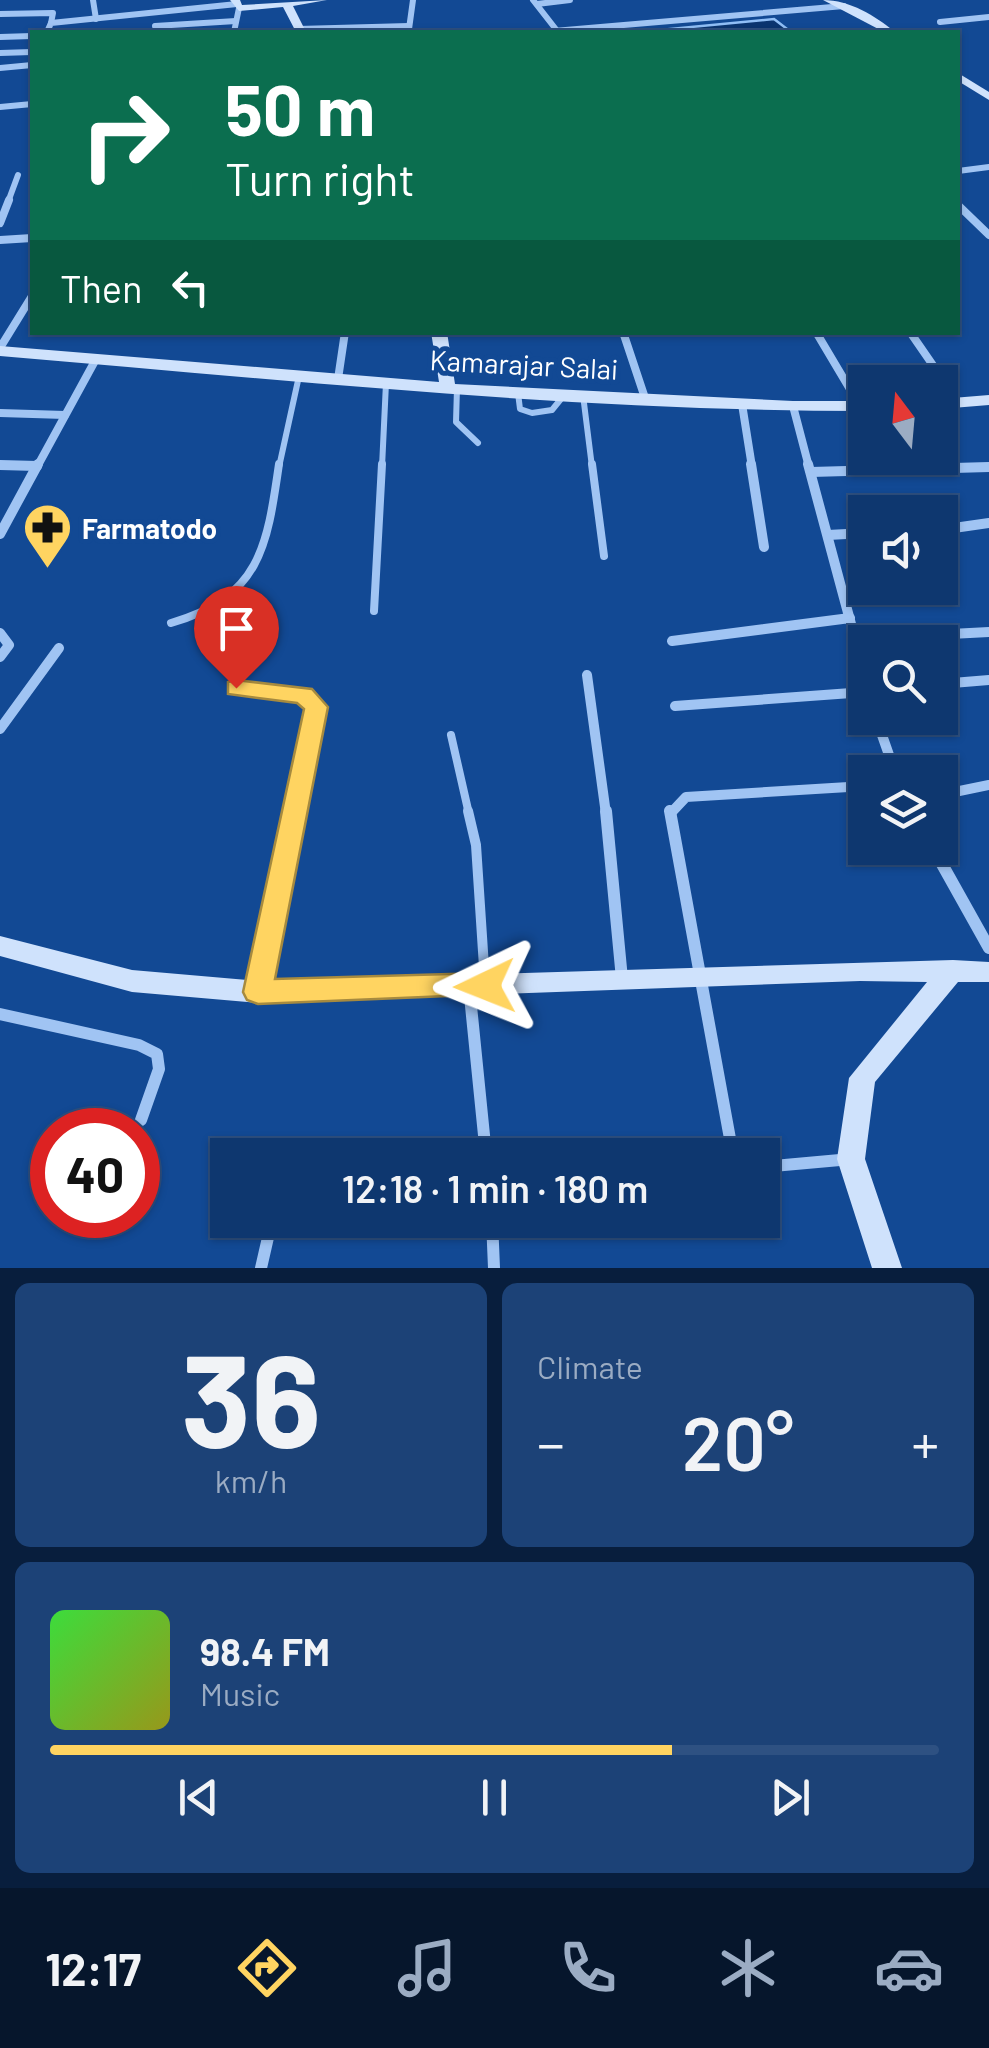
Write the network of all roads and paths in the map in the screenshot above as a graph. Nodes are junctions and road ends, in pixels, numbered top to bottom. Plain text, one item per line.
1 (93, 0) edge
2 (322, 0) edge
3 (414, 0) edge
4 (570, 0) edge
5 (828, 0) edge
6 (535, 2) edge
7 (288, 3) edge
8 (237, 4) edge
9 (844, 6) junction
10 (0, 14) edge
11 (989, 18) edge
12 (96, 19) junction
13 (236, 21) junction
14 (940, 22) dead end
15 (51, 23) junction
16 (155, 26) dead end
17 (409, 29) edge
18 (48, 30) edge
19 (234, 30) edge
20 (300, 30) edge
21 (354, 30) edge
22 (556, 30) edge
23 (596, 30) edge
24 (886, 30) edge
25 (30, 36) edge
26 (0, 37) edge
27 (30, 52) edge
28 (0, 53) edge
29 (30, 64) edge
30 (0, 68) edge
31 (960, 77) edge
32 (989, 97) edge
33 (30, 104) edge
34 (0, 106) edge
35 (989, 167) edge
36 (960, 171) edge
37 (18, 176) dead end
38 (960, 207) edge
39 (0, 222) edge
40 (989, 235) edge
41 (30, 238) edge
42 (0, 240) edge
43 (30, 300) edge
44 (345, 335) edge
45 (440, 335) edge
46 (624, 335) edge
47 (818, 335) edge
48 (912, 335) edge
49 (2, 354) edge
50 (96, 359) junction
51 (299, 376) junction
52 (338, 379) junction
53 (848, 382) edge
54 (386, 383) junction
55 (452, 388) junction
56 (583, 395) junction
57 (644, 398) junction
58 (989, 400) edge
59 (959, 403) joint
60 (742, 404) junction
61 (793, 406) junction
62 (848, 406) edge
63 (0, 413) edge
64 (65, 416) junction
65 (478, 443) dead end
66 (0, 465) edge
67 (37, 466) junction
68 (989, 467) edge
69 (811, 472) junction
70 (989, 523) edge
71 (958, 527) edge
72 (0, 534) edge
73 (848, 534) edge
74 (828, 535) junction
75 (764, 547) dead end
76 (604, 556) dead end
77 (374, 611) dead end
78 (850, 618) junction
79 (170, 623) dead end
80 (852, 625) edge
81 (989, 632) edge
82 (0, 633) edge
83 (958, 634) edge
84 (672, 641) dead end
85 (59, 648) dead end
86 (0, 657) edge
87 (587, 676) dead end
88 (989, 680) edge
89 (958, 683) edge
90 (236, 688) dead end
91 (848, 693) edge
92 (675, 706) dead end
93 (0, 729) edge
94 (450, 735) dead end
95 (989, 785) edge
96 (848, 787) edge
97 (958, 791) edge
98 (943, 865) edge
99 (0, 946) edge
100 (989, 948) edge
101 (953, 970) junction
102 (989, 972) edge
103 (699, 977) junction
104 (622, 980) junction
105 (477, 986) junction
106 (258, 992) junction
107 (0, 1014) edge
108 (145, 1108) edge
109 (485, 1138) edge
110 (731, 1138) edge
111 (851, 1159) junction
112 (780, 1165) edge
113 (268, 1238) edge
114 (493, 1238) edge
115 (261, 1268) edge
116 (494, 1268) edge
117 (887, 1268) edge

1 - 12 street
2 - 7 street
3 - 17 street
4 - 6 street
5 - 9 street
6 - 22 street
7 - 8 street
7 - 20 street
8 - 12 street
8 - 13 street
9 - 23 street
9 - 24 street
10 - 15 street
11 - 14 street
12 - 15 street
13 - 16 street
13 - 19 street
15 - 18 street
17 - 21 street
25 - 26 street
27 - 28 street
29 - 30 street
31 - 32 street
33 - 34 street
35 - 36 street
37 - 39 street
38 - 40 street
41 - 42 street
43 - 49 street
44 - 52 street
45 - 55 street
46 - 57 street
47 - 53 street
48 - 59 street
49 - 50 street, Kamarajar Salai
50 - 51 street, Kamarajar Salai
50 - 64 street
51 - 52 street, Kamarajar Salai
51 - 79 lane
52 - 54 street, Kamarajar Salai
54 - 55 street, Kamarajar Salai
54 - 77 lane
55 - 56 street, Kamarajar Salai
55 - 65 lane
56 - 57 street, Kamarajar Salai
56 - 76 lane
57 - 60 street, Kamarajar Salai
58 - 59 street
60 - 61 street, Kamarajar Salai
60 - 75 street
61 - 62 street, Kamarajar Salai
61 - 69 street
63 - 64 street
64 - 67 street
66 - 67 street
67 - 72 street
68 - 69 street
69 - 74 street
70 - 71 street
73 - 74 street
74 - 78 street
78 - 80 street
78 - 84 street
81 - 83 street
82 - 86 street
85 - 93 street
87 - 104 street
88 - 89 street
90 - 106 street
91 - 92 street
94 - 105 lane
95 - 97 street
96 - 103 street
98 - 100 street
99 - 106 street
101 - 102 street
101 - 103 street
101 - 111 street
103 - 104 street
103 - 110 street
104 - 105 street
105 - 106 street
105 - 109 street
107 - 108 street
111 - 112 street
111 - 117 street
113 - 115 street
114 - 116 street

